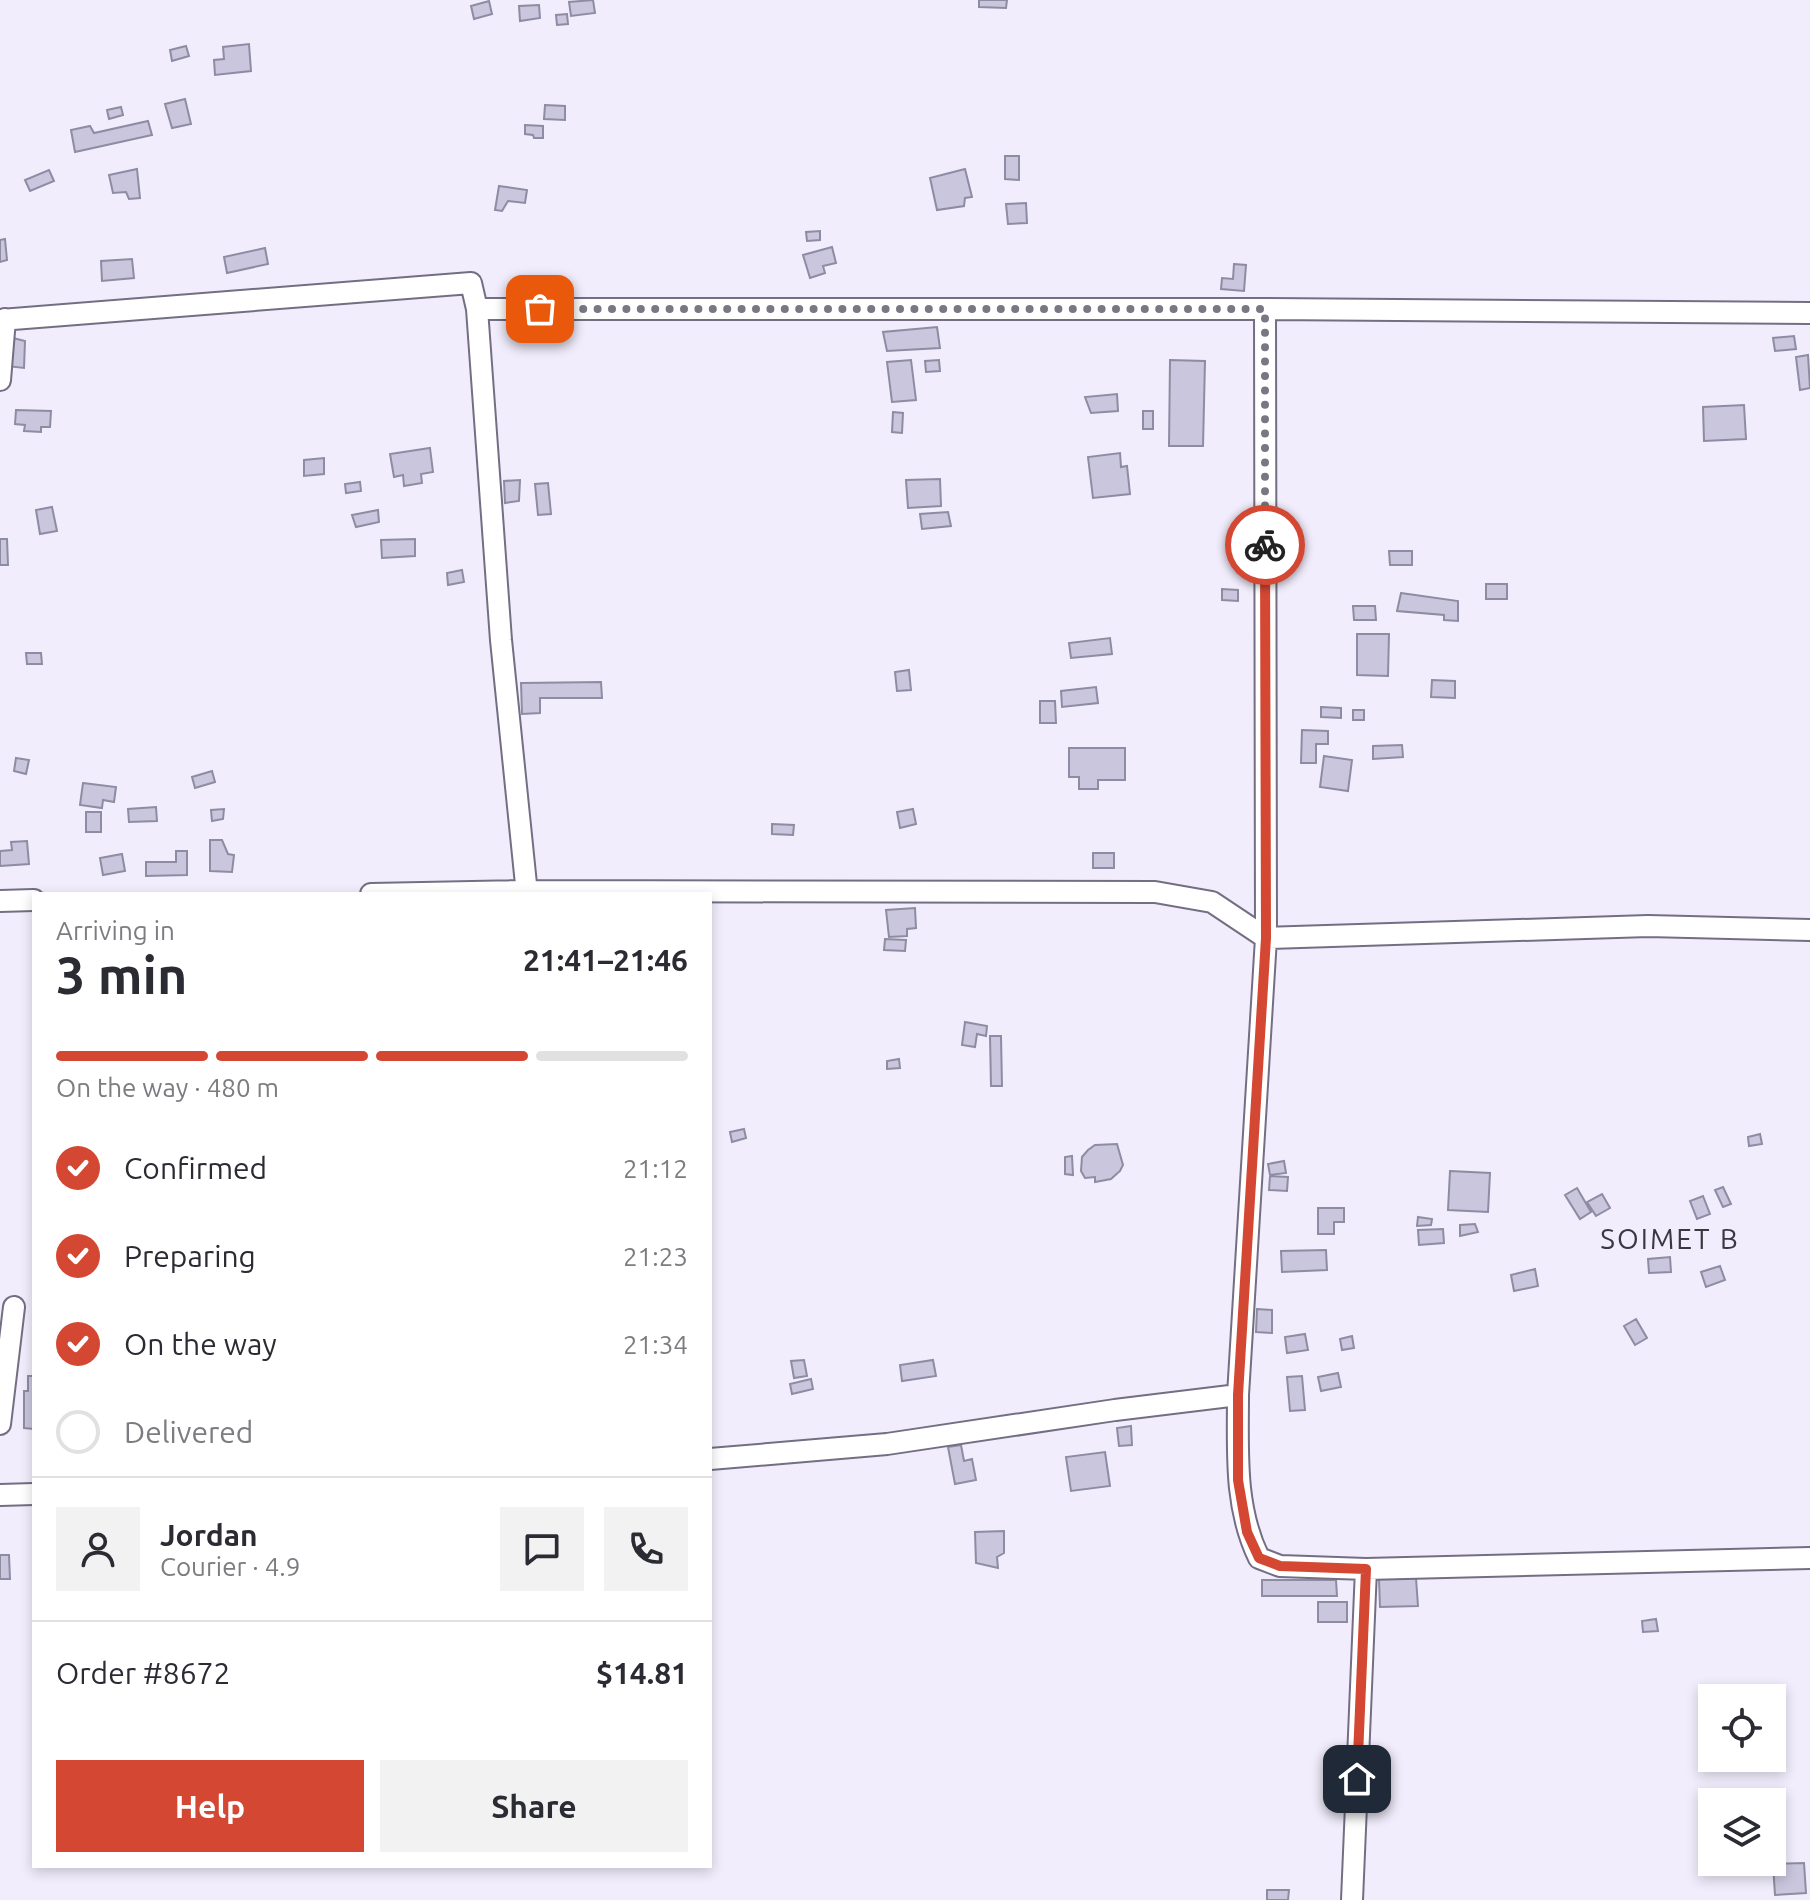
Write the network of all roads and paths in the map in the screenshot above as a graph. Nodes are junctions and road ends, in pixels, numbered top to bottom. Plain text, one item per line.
1 (477, 309) junction
2 (1265, 309) junction
3 (1810, 313) edge
4 (3, 320) edge
5 (0, 380) edge
6 (527, 892) edge
7 (32, 900) edge
8 (0, 901) edge
9 (1810, 930) edge
10 (1266, 938) junction
11 (14, 1307) dead end
12 (1238, 1395) junction
13 (0, 1424) edge
14 (712, 1459) edge
15 (32, 1494) edge
16 (0, 1495) edge
17 (1810, 1558) edge
18 (1366, 1569) junction
19 (1352, 1900) edge

1 - 2 street
1 - 4 street
1 - 6 street
2 - 3 street
2 - 10 street
4 - 5 street
6 - 10 street
7 - 8 street
9 - 10 street
10 - 12 street
11 - 13 street
12 - 14 street
12 - 18 street
15 - 16 street
17 - 18 street
18 - 19 street

